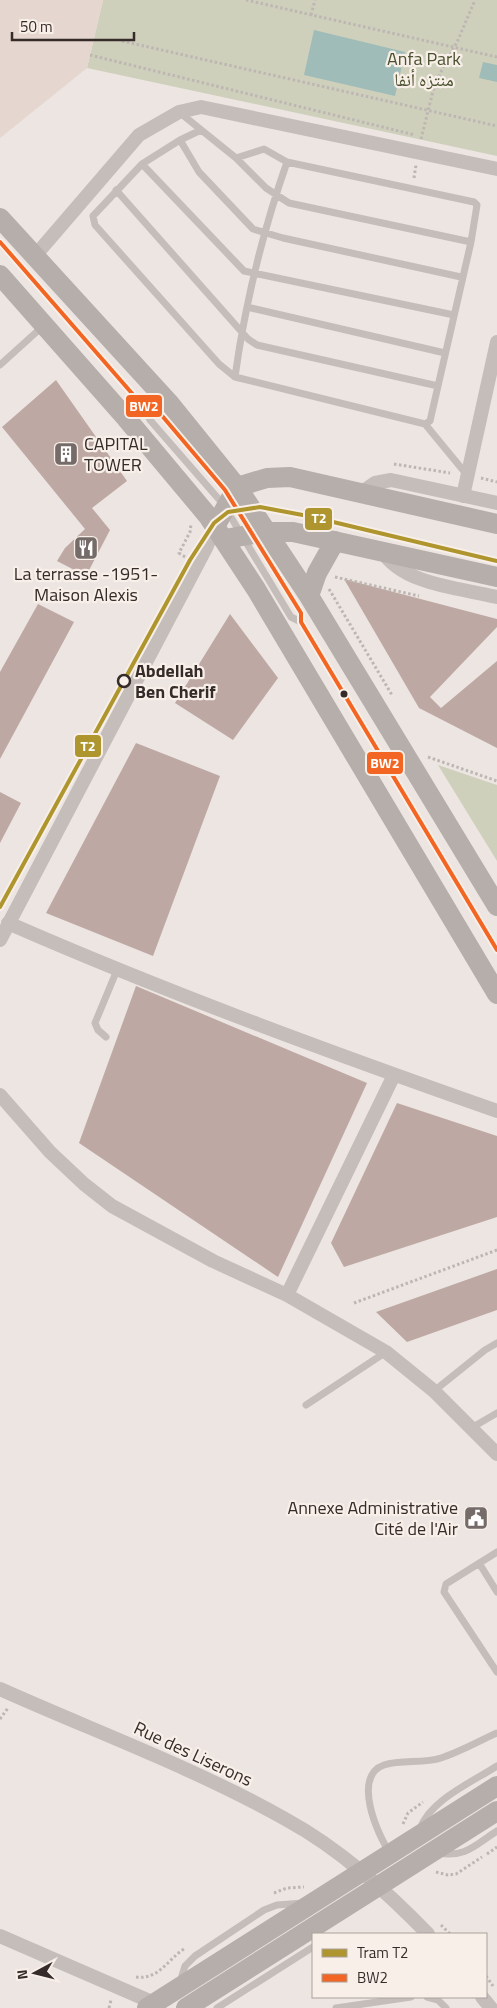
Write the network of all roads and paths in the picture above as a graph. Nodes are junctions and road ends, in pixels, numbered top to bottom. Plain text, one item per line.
1 (246, 0) edge
2 (314, 0) edge
3 (475, 0) edge
4 (311, 15) junction
5 (122, 42) dead end
6 (454, 48) junction
7 (90, 56) dead end
8 (497, 57) edge
9 (428, 110) junction
10 (179, 112) junction
11 (497, 126) edge
12 (200, 130) junction
13 (422, 136) junction
14 (431, 139) dead end
15 (180, 140) junction
16 (417, 150) junction
17 (236, 158) junction
18 (287, 162) junction
19 (142, 164) junction
20 (497, 168) edge
21 (413, 189) junction
22 (116, 190) junction
23 (276, 194) junction
24 (0, 218) edge
25 (266, 233) junction
26 (0, 242) edge
27 (471, 242) junction
28 (34, 257) junction
29 (0, 275) edge
30 (256, 275) junction
31 (461, 277) junction
32 (247, 307) junction
33 (454, 315) junction
34 (44, 325) junction
35 (241, 330) junction
36 (497, 342) edge
37 (445, 353) junction
38 (0, 365) edge
39 (235, 377) junction
40 (438, 386) junction
41 (144, 406) junction
42 (425, 424) junction
43 (386, 467) dead end
44 (468, 476) junction
45 (362, 492) junction
46 (463, 496) junction
47 (230, 497) junction
48 (497, 503) edge
49 (497, 524) edge
50 (240, 533) junction
51 (336, 541) junction
52 (382, 551) junction
53 (179, 553) dead end
54 (198, 564) junction
55 (317, 573) junction
56 (497, 577) edge
57 (309, 596) junction
58 (421, 596) dead end
59 (497, 597) edge
60 (428, 757) dead end
61 (497, 781) edge
62 (497, 906) edge
63 (8, 924) junction
64 (0, 940) edge
65 (497, 950) edge
66 (117, 970) junction
67 (497, 994) edge
68 (106, 1037) dead end
69 (394, 1075) junction
70 (0, 1095) edge
71 (497, 1111) edge
72 (497, 1250) edge
73 (286, 1296) junction
74 (354, 1303) dead end
75 (497, 1344) edge
76 (386, 1352) junction
77 (434, 1391) junction
78 (306, 1405) dead end
79 (497, 1412) edge
80 (473, 1427) junction
81 (497, 1454) edge
82 (497, 1552) edge
83 (479, 1563) junction
84 (497, 1592) edge
85 (497, 1672) edge
86 (2, 1693) edge
87 (14, 1711) dead end
88 (0, 1719) edge
89 (497, 1733) edge
90 (497, 1766) edge
91 (497, 1786) edge
92 (425, 1800) dead end
93 (497, 1811) edge
94 (497, 1831) edge
95 (418, 1836) junction
96 (386, 1848) junction
97 (497, 1848) edge
98 (433, 1852) junction
99 (361, 1871) junction
100 (430, 1872) dead end
101 (379, 1886) junction
102 (309, 1895) junction
103 (266, 1898) dead end
104 (438, 1922) dead end
105 (321, 1928) edge
106 (312, 1933) edge
107 (427, 1933) edge
108 (449, 1933) edge
109 (0, 1936) edge
110 (187, 1947) dead end
111 (312, 1947) edge
112 (132, 1977) dead end
113 (404, 1998) edge
114 (431, 1998) edge
115 (151, 2006) edge
116 (186, 2008) edge
117 (217, 2008) edge
118 (336, 2008) edge
119 (446, 2008) edge

1 - 4 path
2 - 4 path
3 - 6 path
4 - 6 path
5 - 9 path
6 - 8 path
6 - 9 path
7 - 13 path
9 - 11 path
9 - 13 path
10 - 12 lane
10 - 16 street
10 - 28 street
12 - 15 lane
12 - 17 lane
13 - 14 path
13 - 16 path
15 - 19 lane
15 - 25 lane
16 - 20 street
16 - 21 path
17 - 18 lane
17 - 23 lane
18 - 21 lane
18 - 23 lane
19 - 22 lane
19 - 30 lane
21 - 27 lane
22 - 35 lane
22 - 39 lane
23 - 25 lane
23 - 27 lane
24 - 28 main road
25 - 30 lane
25 - 31 lane
26 - 41 lane
27 - 31 lane
28 - 47 main road
29 - 34 main road
30 - 32 lane
30 - 33 lane
31 - 33 lane
32 - 35 lane
32 - 37 lane
33 - 37 lane
34 - 38 lane
34 - 50 main road
35 - 39 lane
35 - 40 lane
36 - 44 street
37 - 40 lane
39 - 42 lane
40 - 42 lane
41 - 47 lane
41 - 47 lane
42 - 44 lane
43 - 44 path
44 - 46 street
45 - 46 street
45 - 47 main road
45 - 49 main road
46 - 48 street
47 - 50 main road
47 - 50 main road
50 - 51 main road
50 - 54 street
50 - 57 main road
50 - 65 lane
50 - 67 main road
51 - 52 main road
51 - 55 main road
52 - 56 main road
52 - 59 street
53 - 54 path
54 - 63 street
55 - 57 main road
55 - 58 path
57 - 62 main road
60 - 61 path
63 - 64 street
63 - 66 street
66 - 68 lane
66 - 69 street
69 - 71 street
69 - 73 street
70 - 73 street
72 - 74 path
73 - 76 street
75 - 77 lane
76 - 77 street
76 - 78 lane
77 - 80 street
79 - 80 lane
80 - 81 street
82 - 83 lane
83 - 84 lane
83 - 85 lane
86 - 99 street, Rue des Liserons
87 - 88 path
89 - 96 lane
90 - 95 lane
91 - 95 main road
92 - 96 path
93 - 98 main road
94 - 98 lane
95 - 96 main road
96 - 99 main road
97 - 100 path
98 - 101 main road
99 - 101 street, Rue des Liserons
99 - 102 main road
101 - 105 main road
101 - 107 street, Rue des Liserons
102 - 103 path
102 - 115 main road
104 - 108 path
106 - 116 main road
109 - 115 street
110 - 112 path
111 - 117 lane
113 - 118 lane
114 - 119 lane

